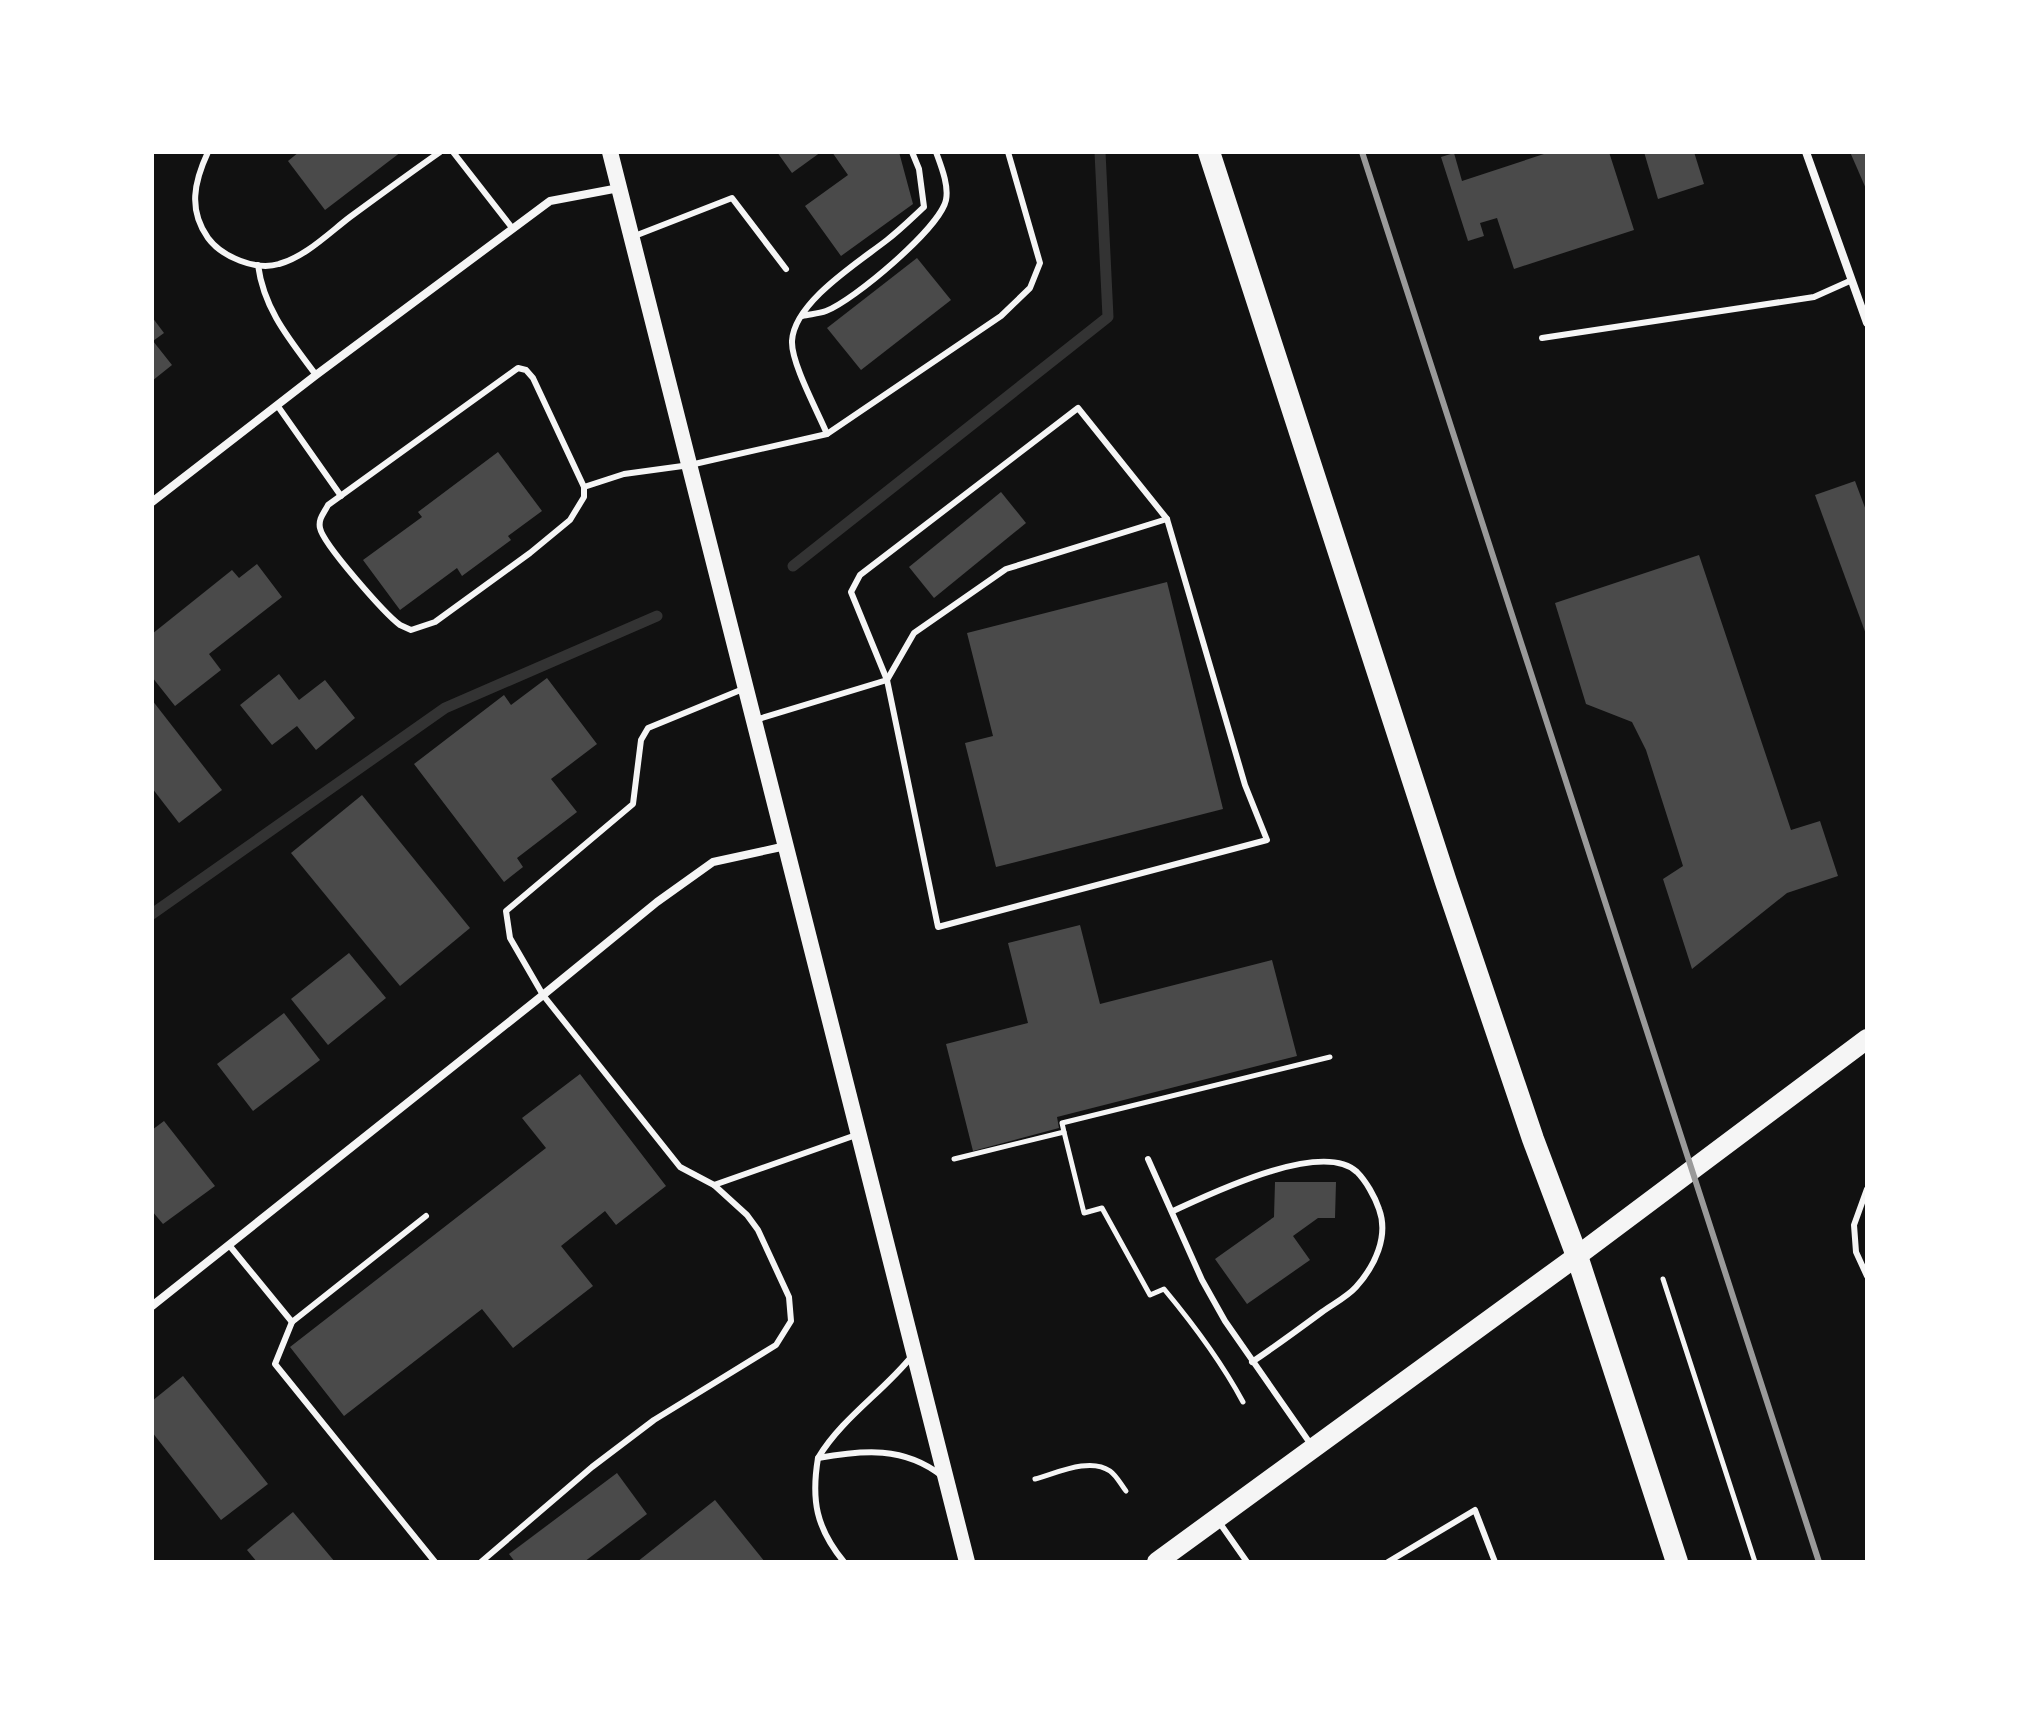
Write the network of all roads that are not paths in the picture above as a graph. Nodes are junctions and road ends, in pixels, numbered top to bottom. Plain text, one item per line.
1 (208, 152) edge
2 (440, 152) edge
3 (453, 152) edge
4 (610, 152) edge
5 (912, 152) edge
6 (936, 152) edge
7 (1008, 152) edge
8 (1209, 152) edge
9 (1806, 152) edge
10 (619, 188) junction
11 (513, 229) junction
12 (632, 237) junction
13 (258, 265) junction
14 (786, 269) dead end
15 (1852, 280) junction
16 (800, 316) junction
17 (1867, 323) edge
18 (1542, 338) dead end
19 (316, 375) junction
20 (277, 405) junction
21 (827, 434) junction
22 (690, 465) junction
23 (584, 487) junction
24 (341, 496) junction
25 (152, 502) edge
26 (1167, 519) junction
27 (887, 680) junction
28 (746, 688) junction
29 (755, 720) junction
30 (787, 846) junction
31 (543, 995) junction
32 (1867, 1039) edge
33 (859, 1134) junction
34 (1148, 1159) dead end
35 (714, 1185) junction
36 (1867, 1189) edge
37 (1173, 1211) junction
38 (426, 1216) dead end
39 (229, 1245) junction
40 (1577, 1256) junction
41 (1867, 1276) edge
42 (152, 1306) edge
43 (292, 1322) junction
44 (914, 1353) junction
45 (1252, 1362) junction
46 (1314, 1449) junction
47 (818, 1458) junction
48 (947, 1480) junction
49 (1217, 1519) junction
50 (435, 1562) edge
51 (481, 1562) edge
52 (844, 1562) edge
53 (967, 1562) edge
54 (1157, 1562) edge
55 (1247, 1562) edge
56 (1388, 1562) edge
57 (1495, 1562) edge
58 (1677, 1562) edge

1 - 13 lane
2 - 13 lane
3 - 11 lane
4 - 10 main road
5 - 16 lane
6 - 16 lane
7 - 21 lane
8 - 40 highway
9 - 15 street
10 - 11 street
10 - 12 main road
11 - 19 street
12 - 14 lane
12 - 22 main road
13 - 19 lane
15 - 17 street
15 - 18 lane
16 - 21 lane
19 - 20 street
20 - 24 lane
20 - 25 street
21 - 22 lane
22 - 23 lane
22 - 28 main road
23 - 24 lane
23 - 24 lane
26 - 27 lane
26 - 27 lane
26 - 27 lane
27 - 29 lane
28 - 29 main road
28 - 31 lane
29 - 30 main road
30 - 31 street
30 - 33 main road
31 - 35 lane
31 - 39 street
32 - 40 main road
33 - 35 lane
33 - 44 main road
34 - 37 lane
35 - 51 lane
36 - 41 lane
37 - 45 lane
37 - 45 lane
38 - 43 lane
39 - 42 street
39 - 43 lane
40 - 46 main road
40 - 58 highway
43 - 50 lane
44 - 47 lane
44 - 48 main road
45 - 46 lane
46 - 49 main road
47 - 48 lane
47 - 52 lane
48 - 53 main road
49 - 54 main road
49 - 55 lane
56 - 57 lane

